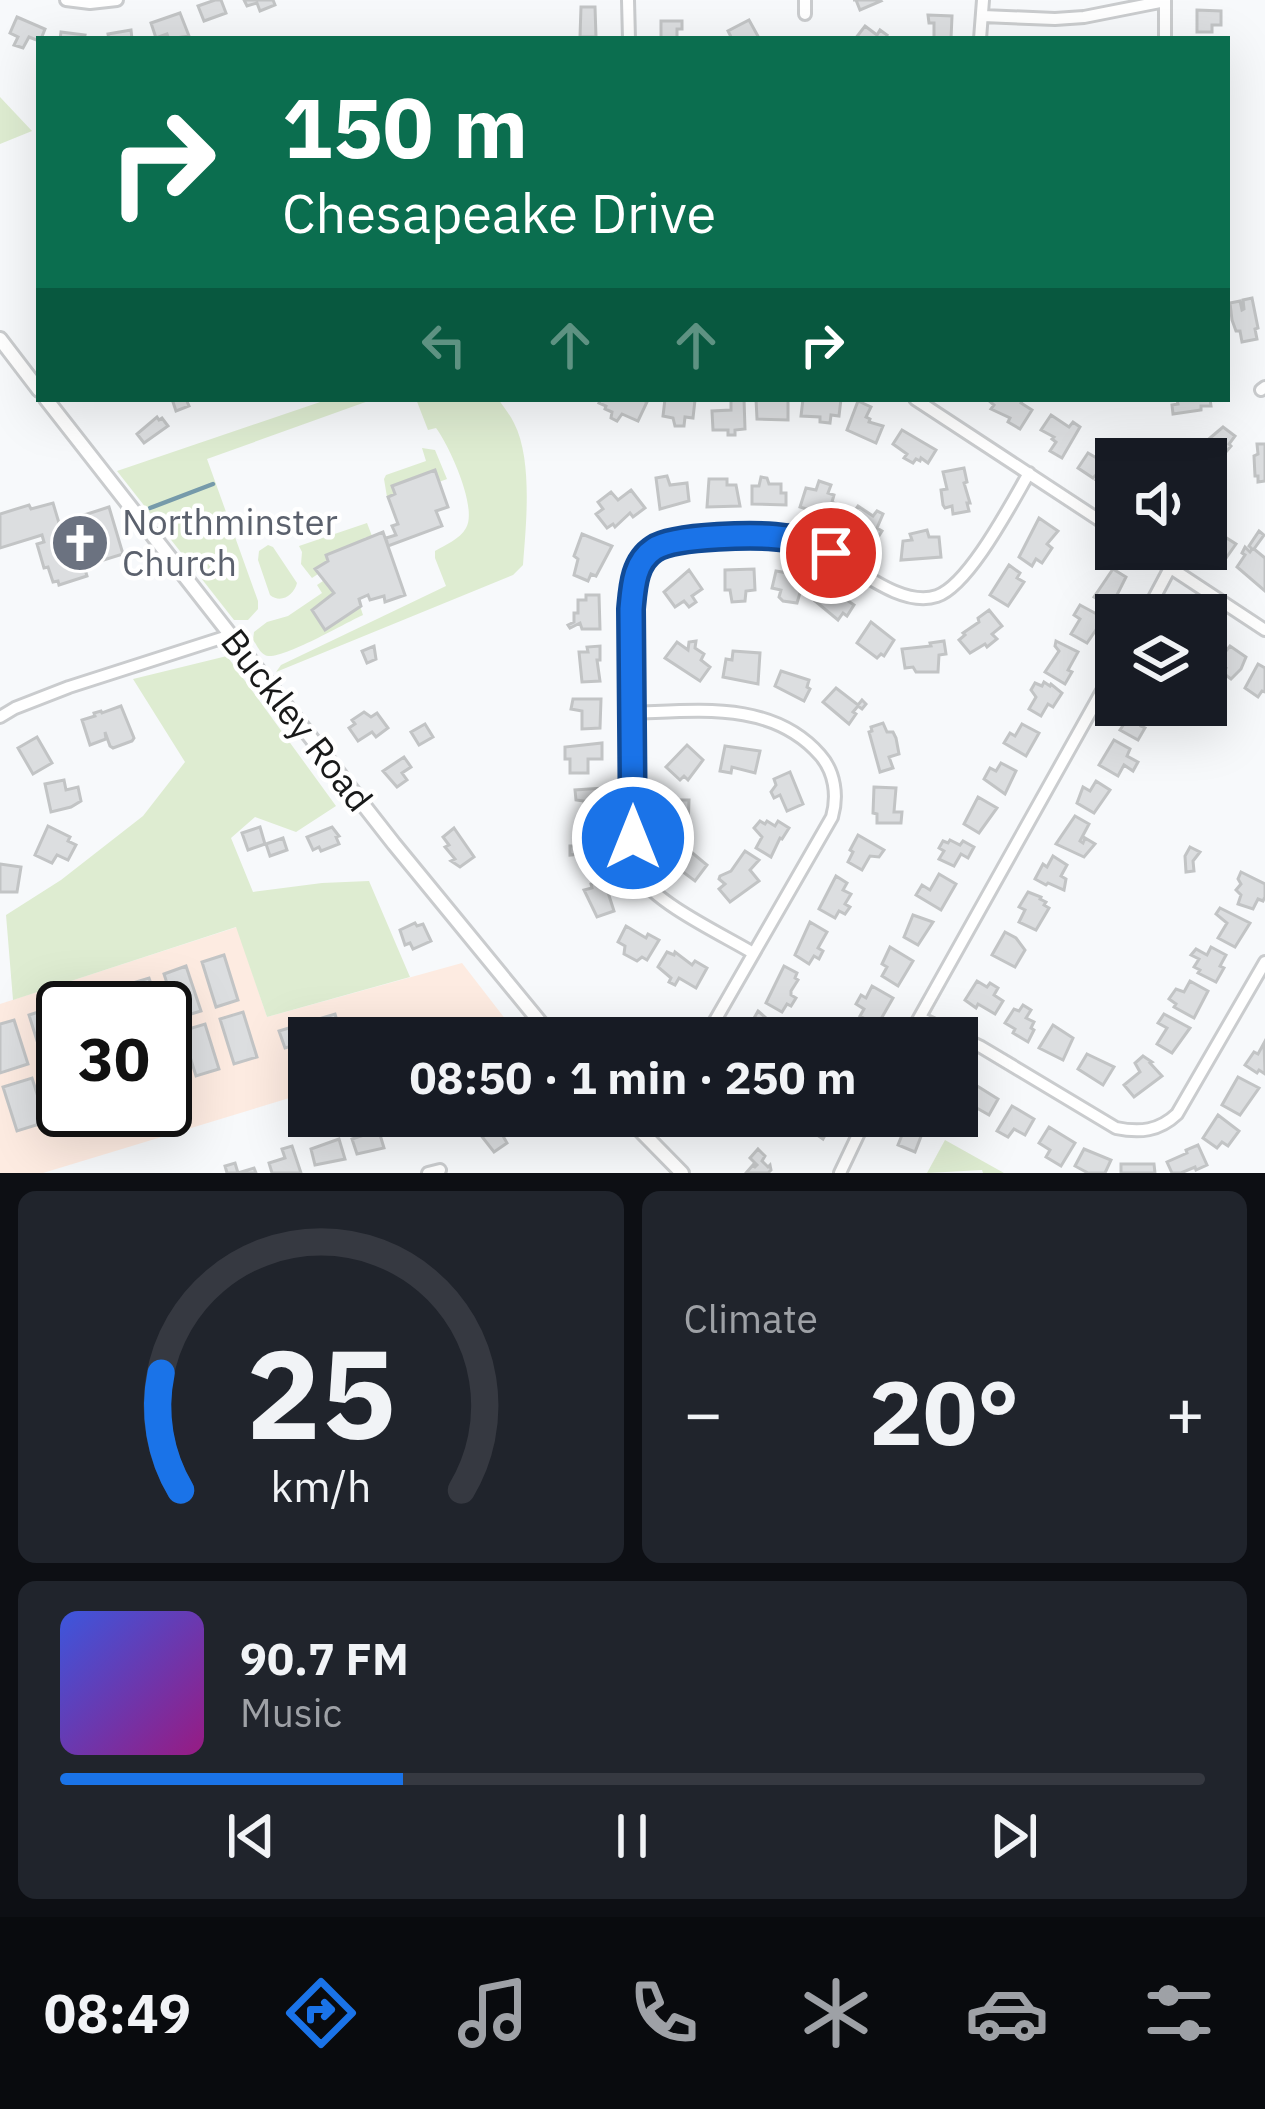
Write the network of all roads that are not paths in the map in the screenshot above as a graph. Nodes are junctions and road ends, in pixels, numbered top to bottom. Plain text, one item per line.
1 (66, 0) edge
2 (117, 0) edge
3 (628, 0) edge
4 (983, 0) edge
5 (1165, 0) edge
6 (983, 16) junction
7 (629, 36) edge
8 (980, 36) edge
9 (1165, 36) edge
10 (0, 339) edge
11 (36, 386) edge
12 (48, 402) edge
13 (920, 402) edge
14 (1029, 473) junction
15 (1095, 518) edge
16 (1173, 570) edge
17 (1265, 630) edge
18 (231, 635) junction
19 (1095, 704) edge
20 (632, 713) junction
21 (0, 717) edge
22 (753, 953) junction
23 (1265, 962) edge
24 (536, 1017) edge
25 (717, 1017) edge
26 (921, 1017) edge
27 (978, 1046) edge
28 (651, 1137) edge
29 (857, 1137) edge
30 (682, 1173) edge
31 (840, 1173) edge

1 - 2 street
3 - 7 street
4 - 6 street
5 - 6 street
5 - 9 street
6 - 8 street
10 - 11 street
12 - 18 street, Buckley Road
13 - 14 street
14 - 15 street
14 - 20 street
16 - 17 street
18 - 21 street
18 - 24 street, Buckley Road
19 - 26 street
20 - 22 street
20 - 22 street
22 - 25 street
23 - 27 street
28 - 30 street
29 - 31 street

